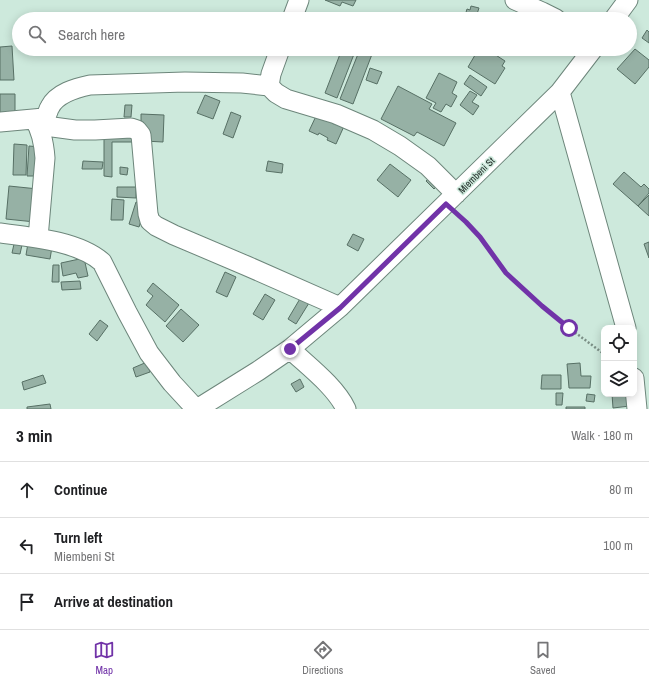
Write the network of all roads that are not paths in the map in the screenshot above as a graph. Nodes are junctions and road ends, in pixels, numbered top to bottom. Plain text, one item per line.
1 (299, 0) edge
2 (515, 0) edge
3 (628, 0) edge
4 (295, 12) edge
5 (542, 12) edge
6 (619, 12) edge
7 (277, 56) edge
8 (588, 56) edge
9 (269, 86) junction
10 (560, 92) junction
11 (0, 122) edge
12 (36, 122) junction
13 (451, 199) junction
14 (0, 233) edge
15 (38, 238) junction
16 (340, 308) junction
17 (625, 325) edge
18 (290, 349) junction
19 (636, 397) edge
20 (197, 409) edge
21 (346, 409) edge
22 (637, 409) edge

1 - 4 street
2 - 5 street
3 - 6 street
7 - 9 street
8 - 10 street, Miembeni St
9 - 12 street
9 - 13 street
10 - 13 street, Miembeni St
10 - 17 street
11 - 12 street
12 - 15 street
12 - 16 street
13 - 16 street, Miembeni St
14 - 15 street
15 - 20 street
16 - 18 street, Miembeni St
18 - 20 street, Miembeni St
18 - 21 street
19 - 22 street

